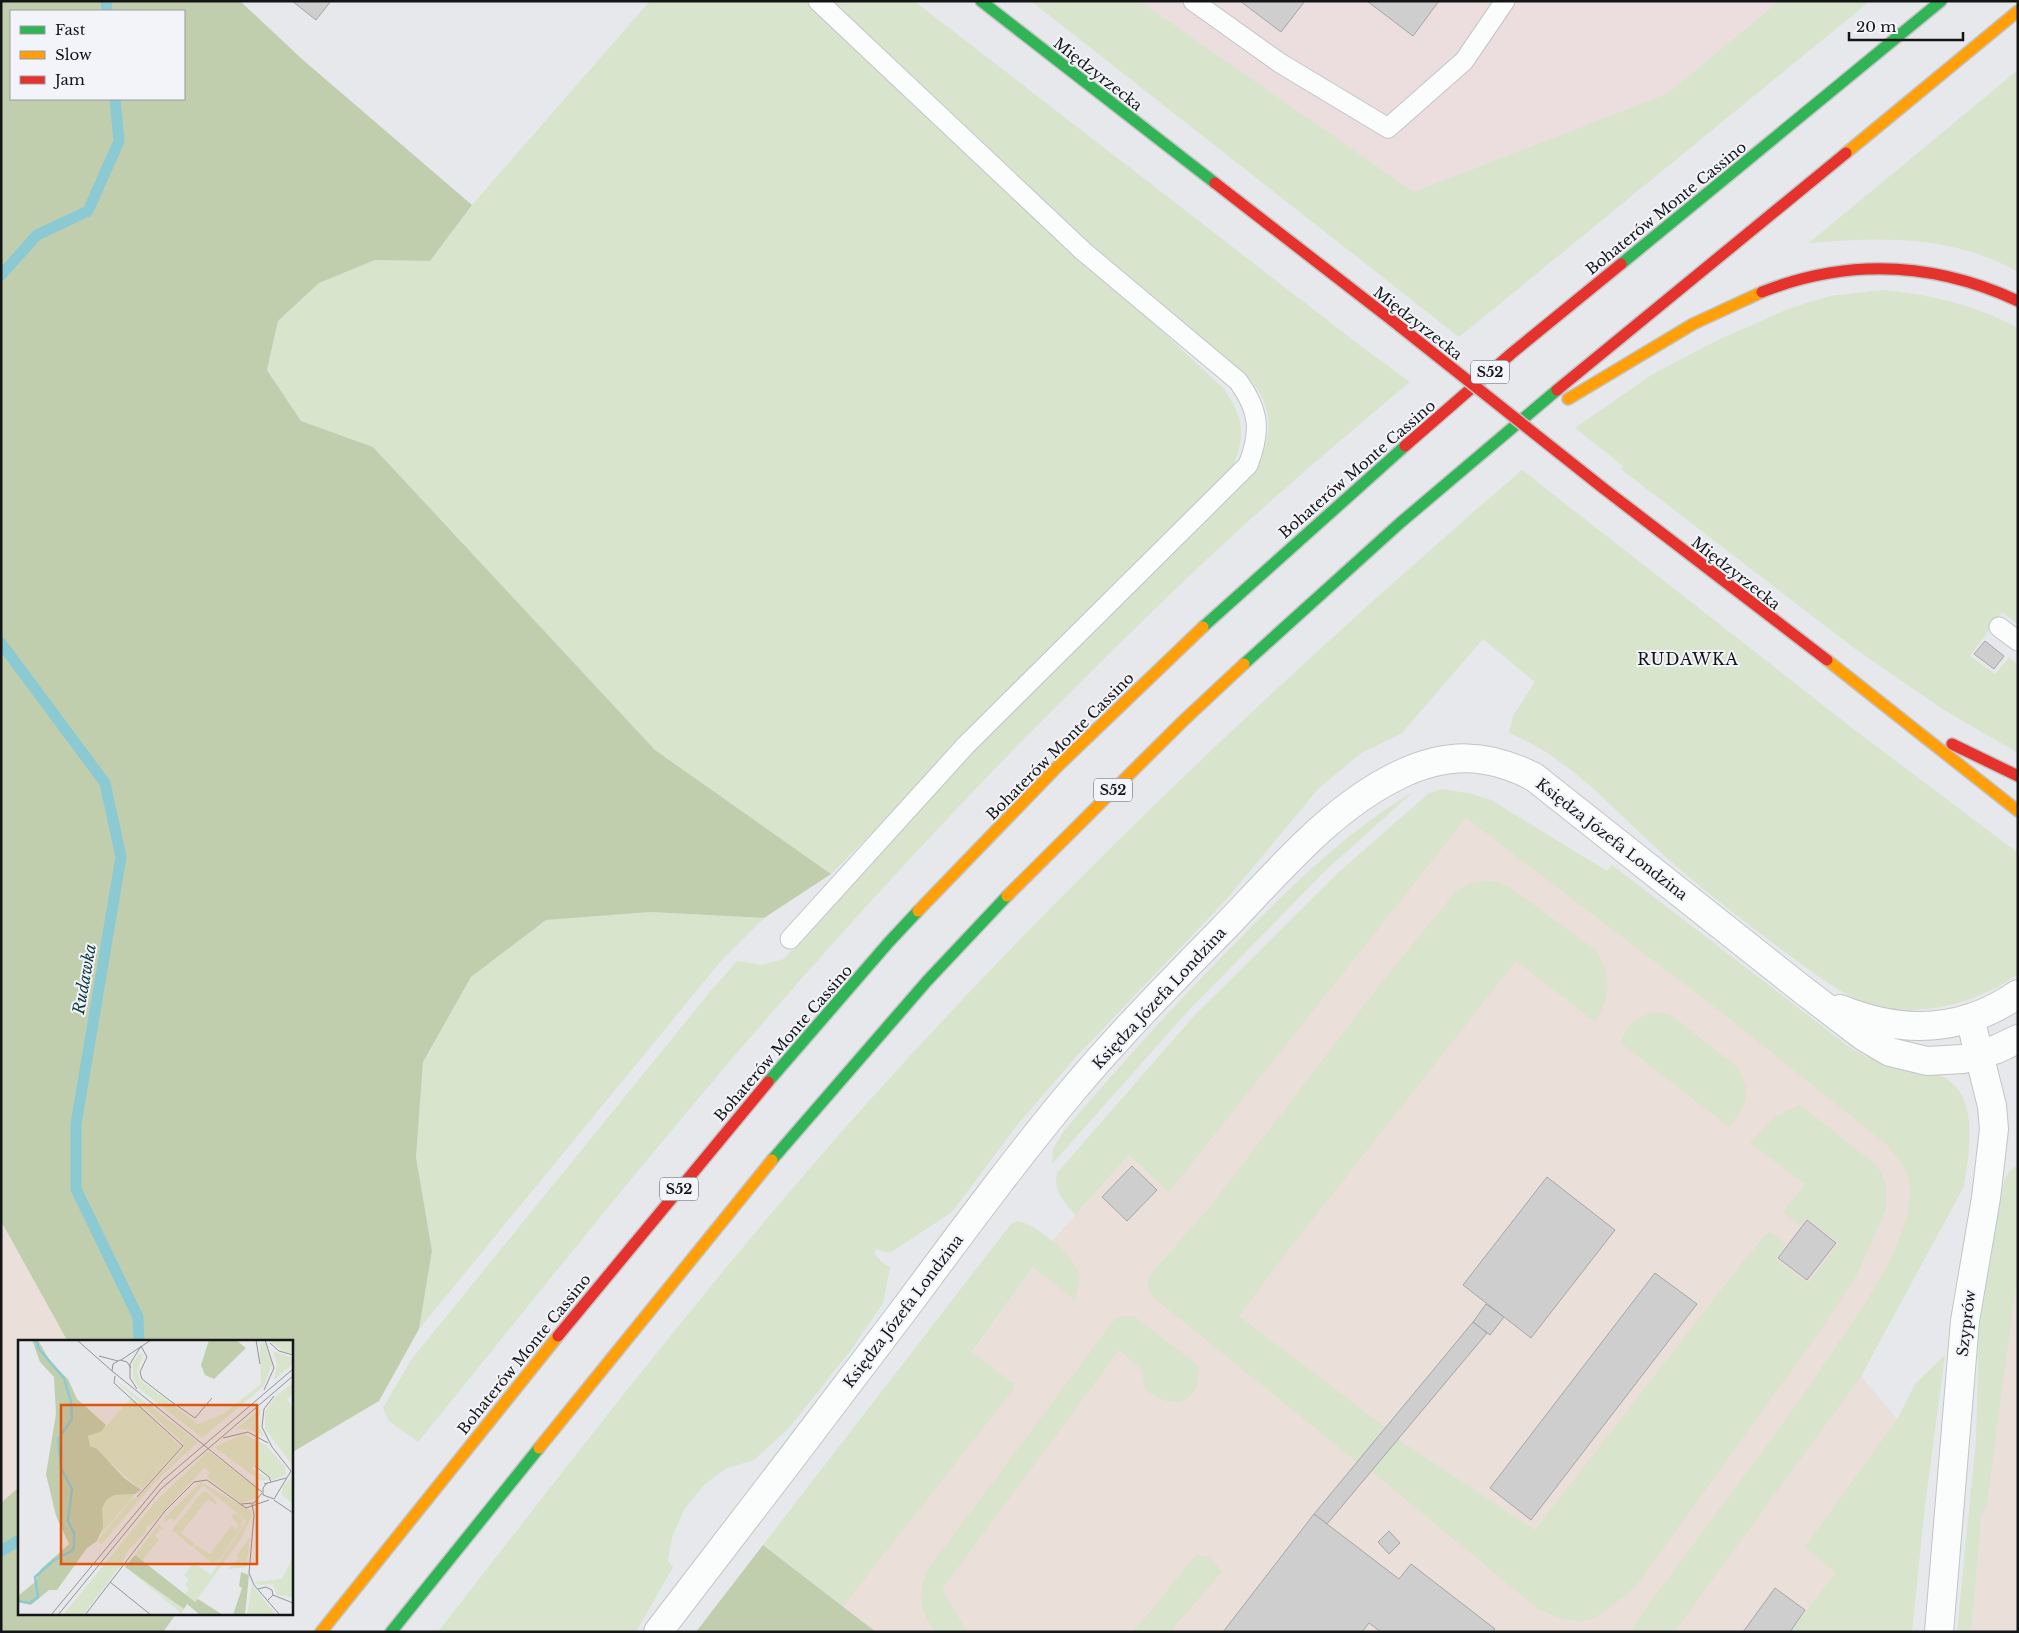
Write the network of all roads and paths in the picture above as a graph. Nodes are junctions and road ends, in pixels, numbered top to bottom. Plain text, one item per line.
1 (818, 1) edge
2 (980, 1) edge
3 (1193, 1) edge
4 (1505, 1) edge
5 (1941, 1) edge
6 (2018, 11) edge
7 (2018, 301) edge
8 (1493, 443) junction
9 (1999, 627) dead end
10 (2018, 640) edge
11 (1908, 722) junction
12 (2018, 776) edge
13 (2018, 811) edge
14 (790, 939) dead end
15 (1799, 987) junction
16 (2018, 994) edge
17 (1970, 1018) junction
18 (2018, 1039) edge
19 (1979, 1055) junction
20 (321, 1632) edge
21 (391, 1632) edge
22 (658, 1632) edge
23 (1939, 1632) edge

1 - 14 lane
2 - 11 main road, Międzyrzecka, bridge
3 - 4 lane
5 - 20 main road, Bohaterów Monte Cassino / S52
6 - 8 main road, S52
7 - 8 main road
8 - 21 main road, S52
9 - 10 lane
11 - 12 main road, Międzyrzecka
11 - 13 main road, Międzyrzecka
15 - 17 street, Księdza Józefa Londzina
15 - 19 street, Księdza Józefa Londzina
15 - 22 street, Księdza Józefa Londzina
16 - 17 street, Księdza Józefa Londzina
17 - 19 street, Szyprów
18 - 19 street, Księdza Józefa Londzina
19 - 23 street, Szyprów

